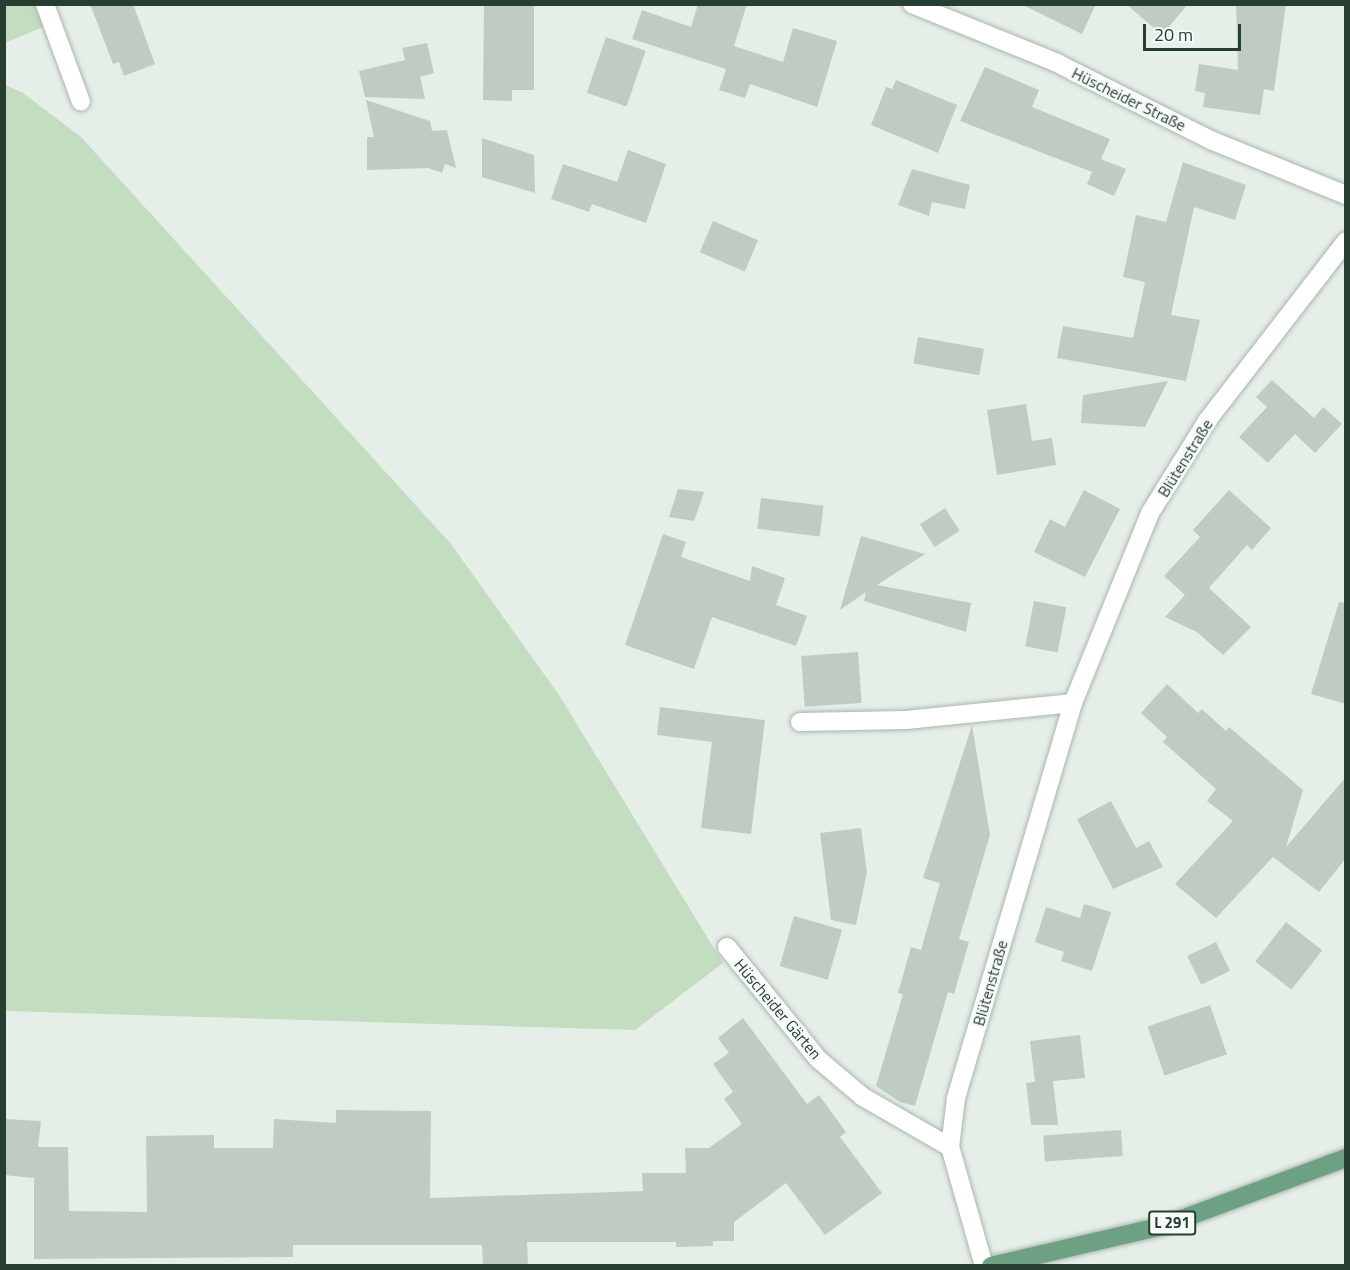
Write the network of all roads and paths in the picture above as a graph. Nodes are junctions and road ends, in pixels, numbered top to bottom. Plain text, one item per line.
1 (45, 4) edge
2 (912, 4) edge
3 (81, 102) dead end
4 (1346, 195) edge
5 (1346, 241) edge
6 (1073, 703) junction
7 (800, 722) dead end
8 (727, 947) dead end
9 (950, 1147) junction
10 (1346, 1158) edge
11 (984, 1266) edge
12 (991, 1266) edge

1 - 3 street
2 - 4 street, Hüscheider Straße
5 - 6 street, Blütenstraße
6 - 7 street
6 - 9 street, Blütenstraße
8 - 9 street, Hüscheider Gärten
9 - 11 street, Blütenstraße
10 - 12 main road, L 291

